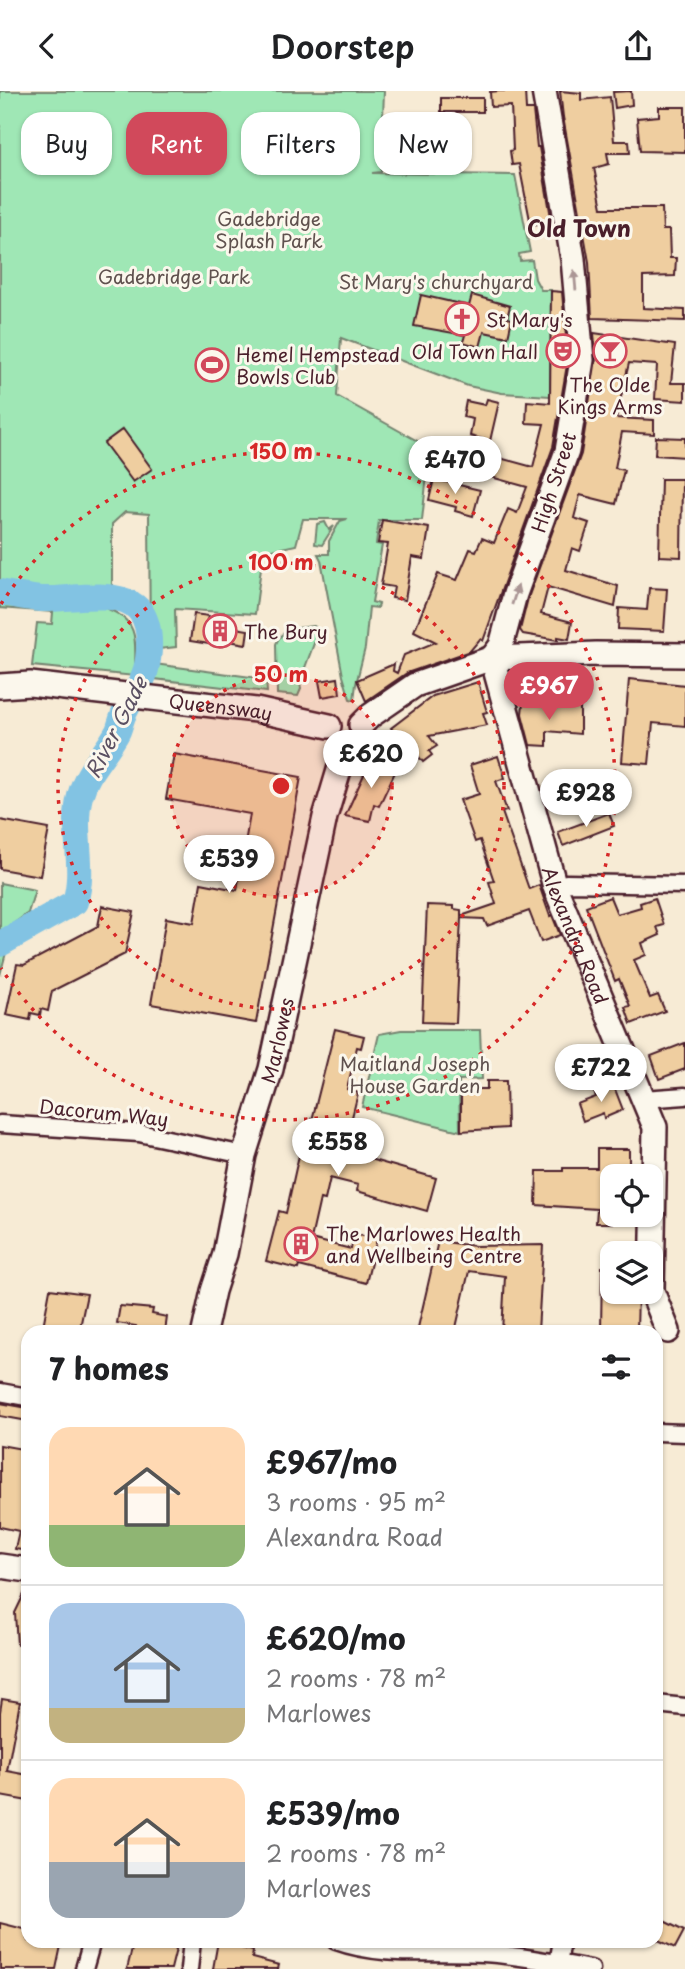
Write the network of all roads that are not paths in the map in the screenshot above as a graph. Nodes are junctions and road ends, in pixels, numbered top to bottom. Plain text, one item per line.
1 (544, 91) edge
2 (685, 655) edge
3 (492, 658) junction
4 (0, 671) edge
5 (30, 684) junction
6 (0, 686) edge
7 (361, 725) junction
8 (329, 726) junction
9 (346, 747) junction
10 (685, 885) edge
11 (555, 887) junction
12 (685, 1096) edge
13 (643, 1099) junction
14 (0, 1124) edge
15 (244, 1154) junction
16 (206, 1325) edge
17 (670, 1331) edge
18 (0, 1392) edge
19 (21, 1396) edge
20 (663, 1432) edge
21 (685, 1433) edge
22 (0, 1566) edge
23 (21, 1569) edge
24 (663, 1705) edge
25 (685, 1707) edge
26 (90, 1948) edge
27 (191, 1948) edge
28 (371, 1948) edge
29 (561, 1948) edge
30 (558, 1963) junction
31 (84, 1969) edge
32 (189, 1969) edge
33 (591, 1969) edge

3 -> 1 street, High Street
2 - 3 street
3 - 7 street
3 - 11 street, Alexandra Road
4 - 5 street, Queensway
5 - 6 street, Queensway
5 - 8 street, Queensway
7 - 8 street
7 - 9 street
8 - 9 street
9 - 15 street, Marlowes
10 - 11 street
11 - 13 street, Alexandra Road
12 - 13 street
13 - 17 street, Alexandra Road
14 - 15 street, Dacorum Way
15 - 16 street, Marlowes
18 - 19 street
20 - 21 street
22 - 23 street
24 - 25 street
26 - 31 street
27 - 32 street
28 - 30 street
29 - 30 street
30 - 33 street

